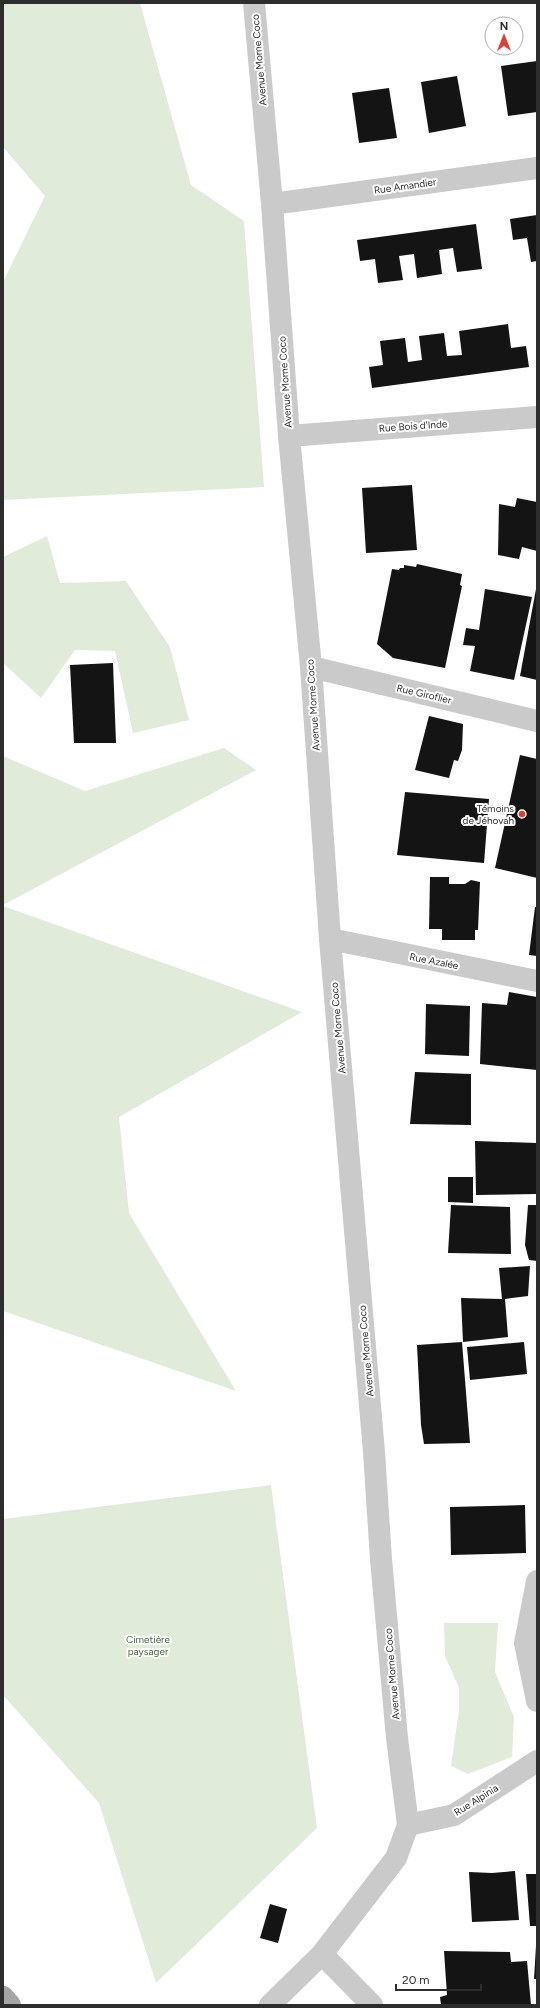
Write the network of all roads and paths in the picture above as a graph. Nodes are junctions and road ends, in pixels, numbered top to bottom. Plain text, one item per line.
1 (254, 3) edge
2 (537, 168) edge
3 (272, 204) junction
4 (537, 416) edge
5 (289, 436) junction
6 (311, 667) junction
7 (537, 721) edge
8 (330, 939) junction
9 (537, 982) edge
10 (537, 1581) edge
11 (537, 1701) edge
12 (537, 1761) edge
13 (408, 1825) junction
14 (322, 1954) junction
15 (3, 1997) edge
16 (10, 2005) edge
17 (270, 2005) edge
18 (372, 2005) edge

1 - 3 street, Avenue Morne Coco
2 - 3 street, Rue Amandier
3 - 5 street, Avenue Morne Coco
4 - 5 street, Rue Bois d'Inde
5 - 6 street, Avenue Morne Coco
6 - 7 street, Rue Giroflier
6 - 8 street, Avenue Morne Coco
8 - 9 street, Rue Azalée
8 - 13 street, Avenue Morne Coco
10 - 11 street
12 - 13 street, Rue Alpinia
13 - 14 street, Avenue Morne Coco
14 - 17 street, Avenue Morne Coco
14 - 18 street
15 - 16 main road

